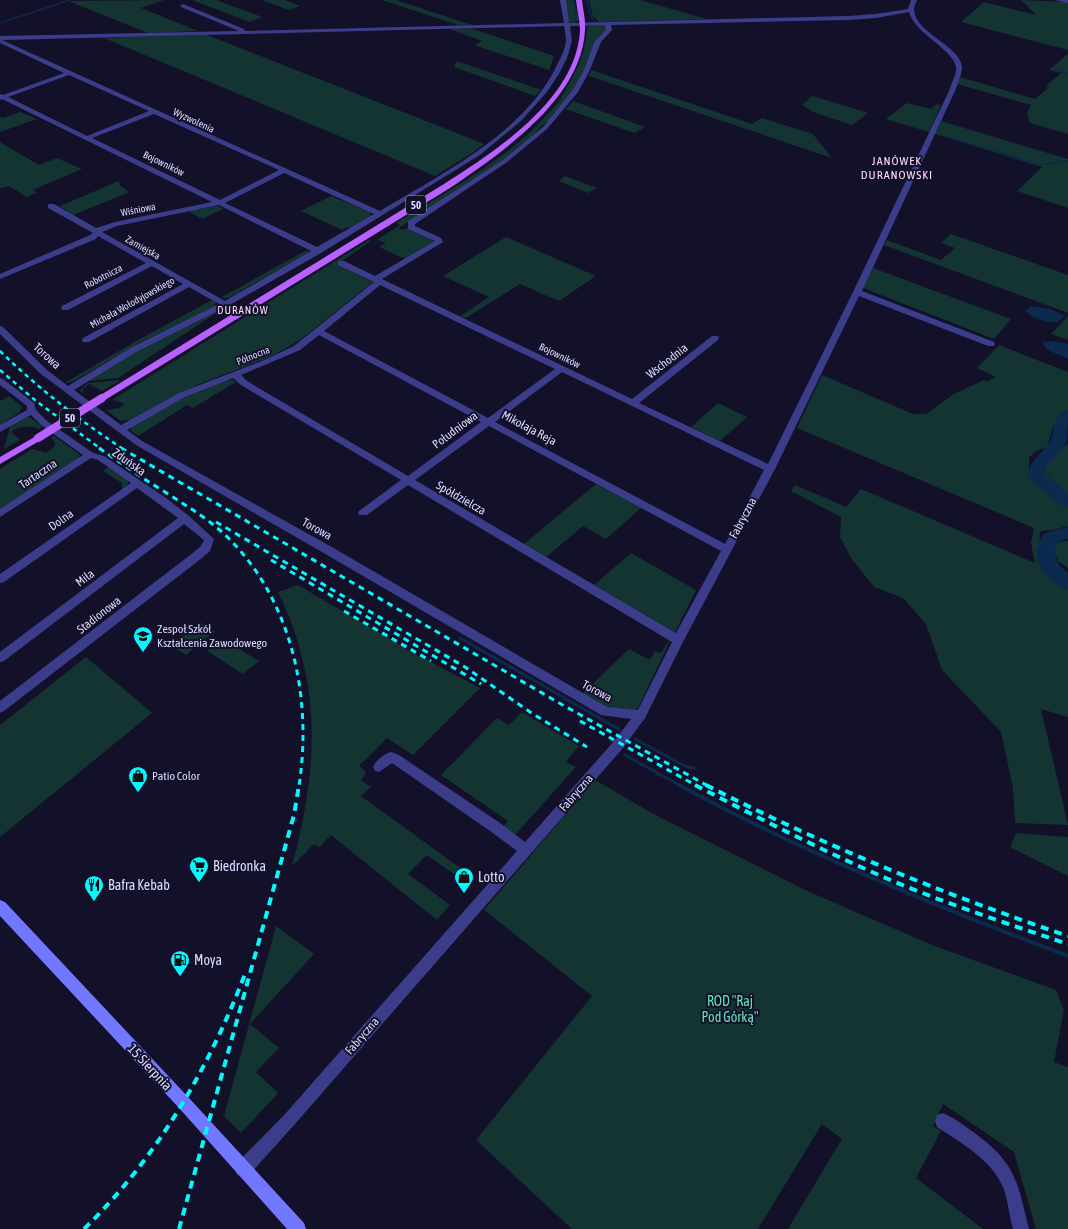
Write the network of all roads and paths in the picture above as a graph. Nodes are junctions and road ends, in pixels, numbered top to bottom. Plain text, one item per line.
1 (562, 0) edge
2 (579, 0) edge
3 (914, 0) edge
4 (1058, 0) edge
5 (1068, 1) edge
6 (183, 6) dead end
7 (910, 10) junction
8 (788, 13) dead end
9 (807, 19) junction
10 (567, 24) junction
11 (583, 24) junction
12 (608, 24) junction
13 (245, 32) junction
14 (0, 40) edge
15 (69, 73) junction
16 (1, 97) edge
17 (152, 112) junction
18 (87, 138) junction
19 (284, 172) junction
20 (220, 203) junction
21 (51, 206) dead end
22 (380, 214) junction
23 (97, 233) junction
24 (318, 251) junction
25 (151, 263) junction
26 (341, 263) dead end
27 (0, 277) edge
28 (378, 280) junction
29 (189, 284) junction
30 (857, 292) junction
31 (225, 304) junction
32 (65, 308) dead end
33 (0, 329) edge
34 (318, 331) junction
35 (715, 338) dead end
36 (86, 340) dead end
37 (991, 344) dead end
38 (562, 368) junction
39 (234, 374) junction
40 (0, 381) edge
41 (68, 390) junction
42 (633, 403) junction
43 (32, 411) junction
44 (488, 421) junction
45 (0, 429) edge
46 (122, 429) junction
47 (90, 454) junction
48 (0, 461) edge
49 (770, 469) junction
50 (407, 481) junction
51 (137, 483) junction
52 (363, 513) dead end
53 (0, 514) edge
54 (185, 518) junction
55 (209, 539) joint
56 (726, 549) junction
57 (0, 579) edge
58 (678, 640) junction
59 (0, 658) edge
60 (0, 708) edge
61 (641, 716) junction
62 (379, 767) dead end
63 (525, 850) junction
64 (0, 906) edge
65 (943, 1121) dead end
66 (243, 1169) junction
67 (298, 1229) edge
68 (1021, 1229) edge

1 - 10 street
2 - 11 main road, 50
3 - 7 street
4 - 5 street
6 - 13 street
7 - 9 street
7 - 30 street, Fabryczna
8 - 9 street
9 - 12 street
10 - 11 street
10 - 13 street
10 - 22 street
11 - 12 street
11 - 48 main road, 50, bridge
12 - 28 street, Północna
13 - 14 street
14 - 15 street, Wyzwolenia
15 - 16 street
15 - 17 street, Wyzwolenia
16 - 18 street, Bojowników
17 - 18 street
17 - 19 street, Wyzwolenia
18 - 20 street, Bojowników
19 - 20 street, Wiśniowa
19 - 22 street, Wyzwolenia
20 - 23 street, Wiśniowa
20 - 24 street, Bojowników
21 - 23 street, Zamiejska
22 - 24 street
23 - 25 street, Zamiejska
23 - 27 street, Wiśniowa
24 - 31 street
25 - 29 street, Zamiejska
25 - 32 street, Robotnicza
26 - 28 street, Bojowników
28 - 34 street, Północna
28 - 38 street, Bojowników
29 - 31 street, Zamiejska
29 - 36 street, Michała Wołodyjowskiego
30 - 37 street
30 - 49 street, Fabryczna
31 - 41 street
33 - 41 street, Torowa
34 - 39 street, Północna
34 - 44 street, Mikołaja Reja
35 - 42 street, Wschodnia
38 - 42 street, Bojowników
38 - 44 street, Południowa
39 - 46 street, Północna
39 - 50 street, Spółdzielcza
40 - 43 street, Zduńska
41 - 46 street, Torowa
42 - 49 street, Bojowników
43 - 45 street
43 - 47 street, Zduńska
44 - 50 street, Południowa
44 - 56 street, Mikołaja Reja
46 - 61 street, Torowa
47 - 51 street, Zduńska
47 - 53 street, Tartaczna
49 - 56 street, Fabryczna
50 - 52 street, Południowa
50 - 58 street, Spółdzielcza
51 - 54 street, Zduńska
51 - 57 street, Dolna
54 - 55 street, Zduńska
54 - 59 street, Miła
55 - 60 street, Stadionowa
56 - 58 street, Fabryczna
58 - 61 street, Fabryczna
61 - 63 street, Fabryczna
62 - 63 street
63 - 66 street, Fabryczna
64 - 66 main road, 15 Sierpnia
65 - 68 street
66 - 67 main road, 15 Sierpnia

